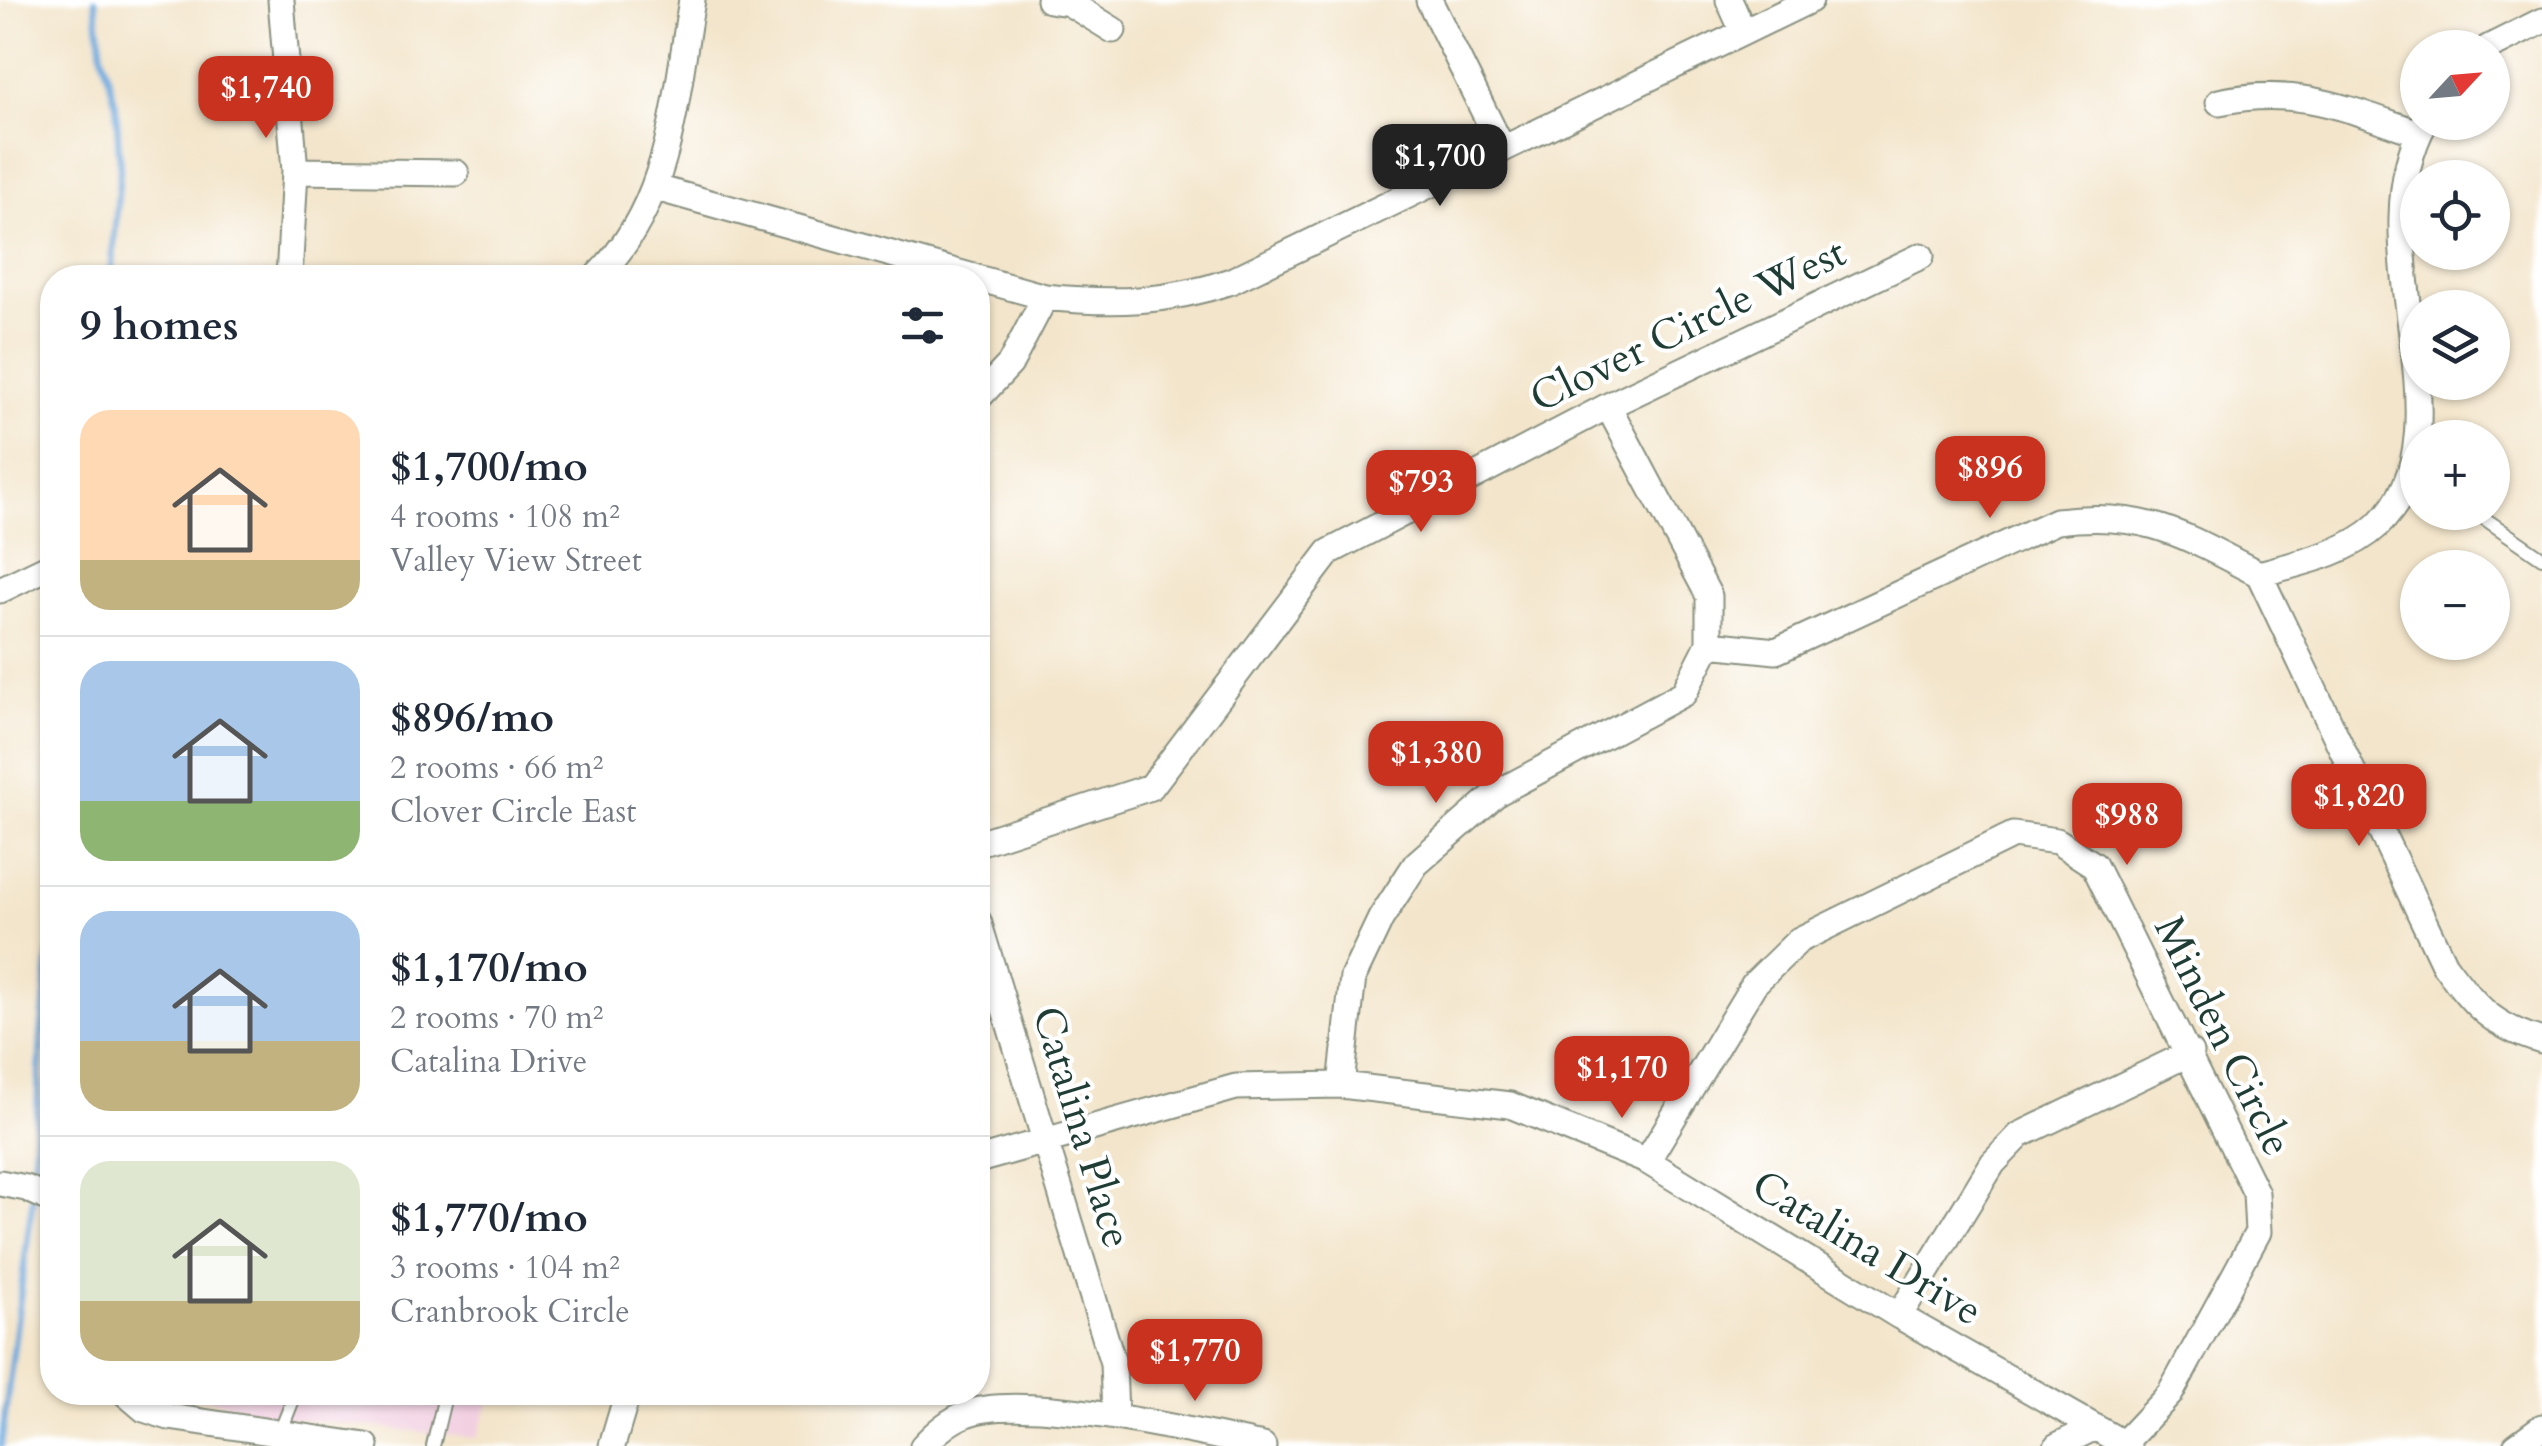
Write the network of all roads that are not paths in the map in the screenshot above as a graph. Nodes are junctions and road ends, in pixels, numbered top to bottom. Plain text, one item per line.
1 (281, 0) edge
2 (692, 0) edge
3 (1049, 0) edge
4 (1429, 0) edge
5 (1728, 0) edge
6 (1810, 0) edge
7 (2542, 21) edge
8 (1113, 30) dead end
9 (1744, 31) junction
10 (2510, 37) edge
11 (2219, 102) dead end
12 (2400, 122) edge
13 (2418, 140) edge
14 (1502, 148) junction
15 (295, 171) junction
16 (456, 173) dead end
17 (656, 188) junction
18 (1921, 256) dead end
19 (290, 265) edge
20 (606, 265) edge
21 (931, 265) edge
22 (990, 282) edge
23 (1045, 297) junction
24 (990, 385) edge
25 (1608, 406) junction
26 (2420, 420) edge
27 (2400, 498) edge
28 (2501, 530) edge
29 (2542, 558) edge
30 (40, 570) edge
31 (2259, 574) junction
32 (0, 590) edge
33 (1709, 644) junction
34 (990, 839) edge
35 (990, 960) edge
36 (2542, 1041) edge
37 (2190, 1054) junction
38 (1342, 1085) junction
39 (1044, 1138) junction
40 (990, 1156) edge
41 (1648, 1161) junction
42 (1899, 1316) junction
43 (139, 1405) edge
44 (291, 1405) edge
45 (443, 1405) edge
46 (624, 1405) edge
47 (1115, 1416) junction
48 (2542, 1426) edge
49 (2094, 1427) junction
50 (279, 1435) junction
51 (2126, 1445) edge
52 (366, 1446) edge
53 (432, 1446) edge
54 (612, 1446) edge
55 (924, 1446) edge
56 (1264, 1446) edge
57 (2057, 1446) edge
58 (2516, 1446) edge

1 - 15 street
2 - 17 street
3 - 8 street
4 - 14 street
5 - 9 street
6 - 9 street
7 - 10 street
9 - 14 street
11 - 12 street
13 - 26 street
14 - 23 street
15 - 16 street
15 - 19 street
17 - 20 street
17 - 21 street
18 - 25 street, Clover Circle West
22 - 23 street
23 - 24 street
25 - 33 street
25 - 34 street, Clover Circle West
27 - 31 street
28 - 29 lane
30 - 32 street
31 - 33 street
31 - 36 street
33 - 38 street
35 - 39 street, Catalina Place
37 - 41 street, Minden Circle
37 - 42 street
37 - 51 street, Minden Circle
38 - 39 street, Catalina Drive
38 - 41 street, Catalina Drive
39 - 40 street, Catalina Drive
39 - 47 street, Catalina Place
41 - 42 street, Catalina Drive
42 - 49 street, Catalina Drive
43 - 50 street
44 - 50 lane
45 - 53 lane
46 - 54 street
47 - 55 street
47 - 56 street
48 - 58 street
49 - 51 street, Catalina Drive
49 - 57 street
50 - 52 street

